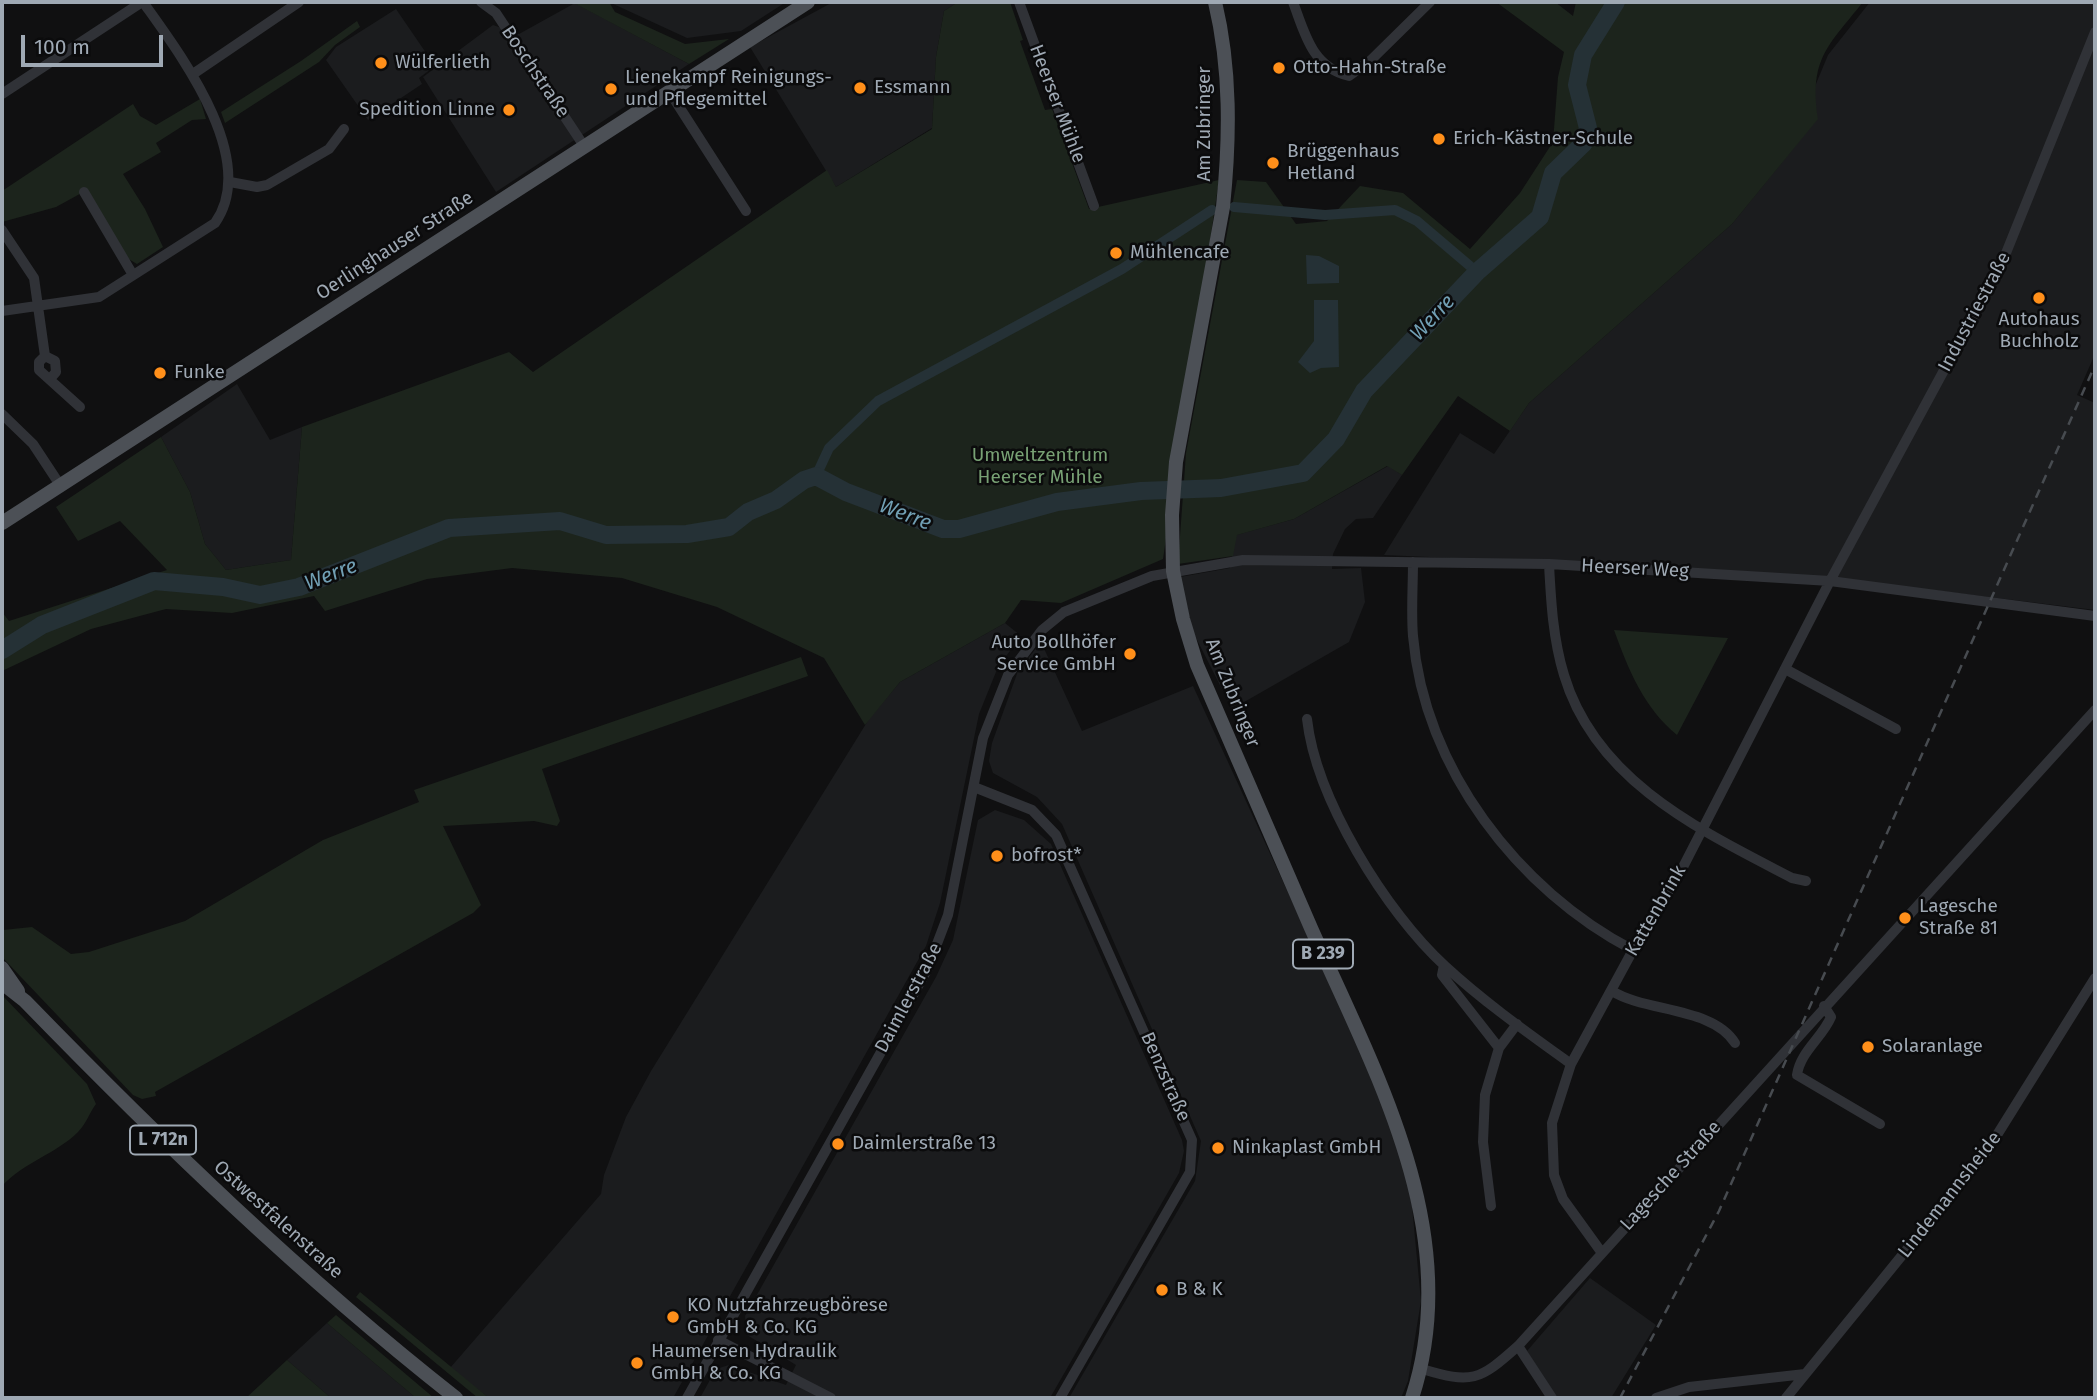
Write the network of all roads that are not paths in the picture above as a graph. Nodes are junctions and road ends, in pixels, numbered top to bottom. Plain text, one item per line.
1 (143, 2) edge
2 (299, 2) edge
3 (481, 2) edge
4 (808, 2) edge
5 (1019, 2) edge
6 (1215, 2) edge
7 (1293, 2) edge
8 (1430, 2) edge
9 (2095, 32) edge
10 (193, 75) junction
11 (669, 91) junction
12 (2, 93) edge
13 (344, 129) dead end
14 (584, 146) junction
15 (230, 182) junction
16 (84, 192) dead end
17 (1094, 206) dead end
18 (746, 211) dead end
19 (2, 230) edge
20 (132, 275) junction
21 (38, 306) junction
22 (2, 311) edge
23 (80, 407) dead end
24 (2, 414) edge
25 (60, 485) junction
26 (2, 523) edge
27 (1413, 562) junction
28 (1549, 564) junction
29 (1173, 571) junction
30 (1830, 581) junction
31 (2095, 616) edge
32 (1787, 670) junction
33 (2095, 710) edge
34 (1307, 719) dead end
35 (1896, 729) dead end
36 (974, 787) junction
37 (1702, 831) junction
38 (1806, 881) dead end
39 (1633, 950) junction
40 (1444, 965) junction
41 (2, 969) edge
42 (2095, 978) edge
43 (2, 983) edge
44 (1612, 991) junction
45 (25, 1000) junction
46 (1824, 1006) junction
47 (1517, 1024) junction
48 (1735, 1043) dead end
49 (1499, 1048) junction
50 (1571, 1064) junction
51 (1880, 1124) dead end
52 (1490, 1206) dead end
53 (1602, 1253) junction
54 (718, 1340) junction
55 (1518, 1346) junction
56 (1422, 1369) junction
57 (1805, 1374) junction
58 (456, 1398) edge
59 (687, 1398) edge
60 (831, 1398) edge
61 (1060, 1398) edge
62 (1412, 1398) edge
63 (1552, 1398) edge
64 (1656, 1398) edge
65 (1786, 1398) edge

1 - 10 street
1 - 12 street
2 - 10 street
3 - 14 street, Boschstraße
4 - 11 main road, Oerlinghauser Straße
5 - 17 street, Heerser Mühle
6 - 29 main road, Am Zubringer / B 239
7 - 8 street
9 - 30 street, Industriestraße
10 - 15 street
11 - 14 main road, Oerlinghauser Straße
11 - 18 street
13 - 15 street
14 - 25 main road, Oerlinghauser Straße
15 - 20 street
16 - 20 street
19 - 21 street
20 - 21 street
21 - 22 street
21 - 23 street
24 - 25 street
25 - 26 main road, Oerlinghauser Straße
27 - 28 street, Heerser Weg
27 - 29 street, Heerser Weg
27 - 39 street
28 - 30 street, Heerser Weg
28 - 37 street
29 - 36 street, Daimlerstraße
29 - 56 main road, Am Zubringer / B 239
30 - 31 street, Heerser Weg
30 - 32 street, Kattenbrink
32 - 35 street
32 - 37 street, Kattenbrink
33 - 46 street, Lagesche Straße
34 - 40 street
36 - 54 street, Daimlerstraße
36 - 61 street, Benzstraße
37 - 38 street
37 - 39 street, Kattenbrink
39 - 44 street, Kattenbrink
40 - 47 street
40 - 49 street
41 - 45 main road, Ostwestfalenstraße / L 712n
42 - 57 street, Lindemannsheide
43 - 45 main road, Ostwestfalenstraße / L 712n
44 - 48 street
44 - 50 street, Kattenbrink
45 - 58 main road, Ostwestfalenstraße / L 712n
46 - 51 street
46 - 53 street, Lagesche Straße
47 - 49 street
47 - 50 street
49 - 52 street
50 - 53 street, Kattenbrink
53 - 55 street, Lagesche Straße
54 - 59 street, Daimlerstraße
54 - 60 street
55 - 56 street, Lagesche Straße
55 - 63 street
56 - 62 main road, B 239
57 - 64 street
57 - 65 street, Lindemannsheide

